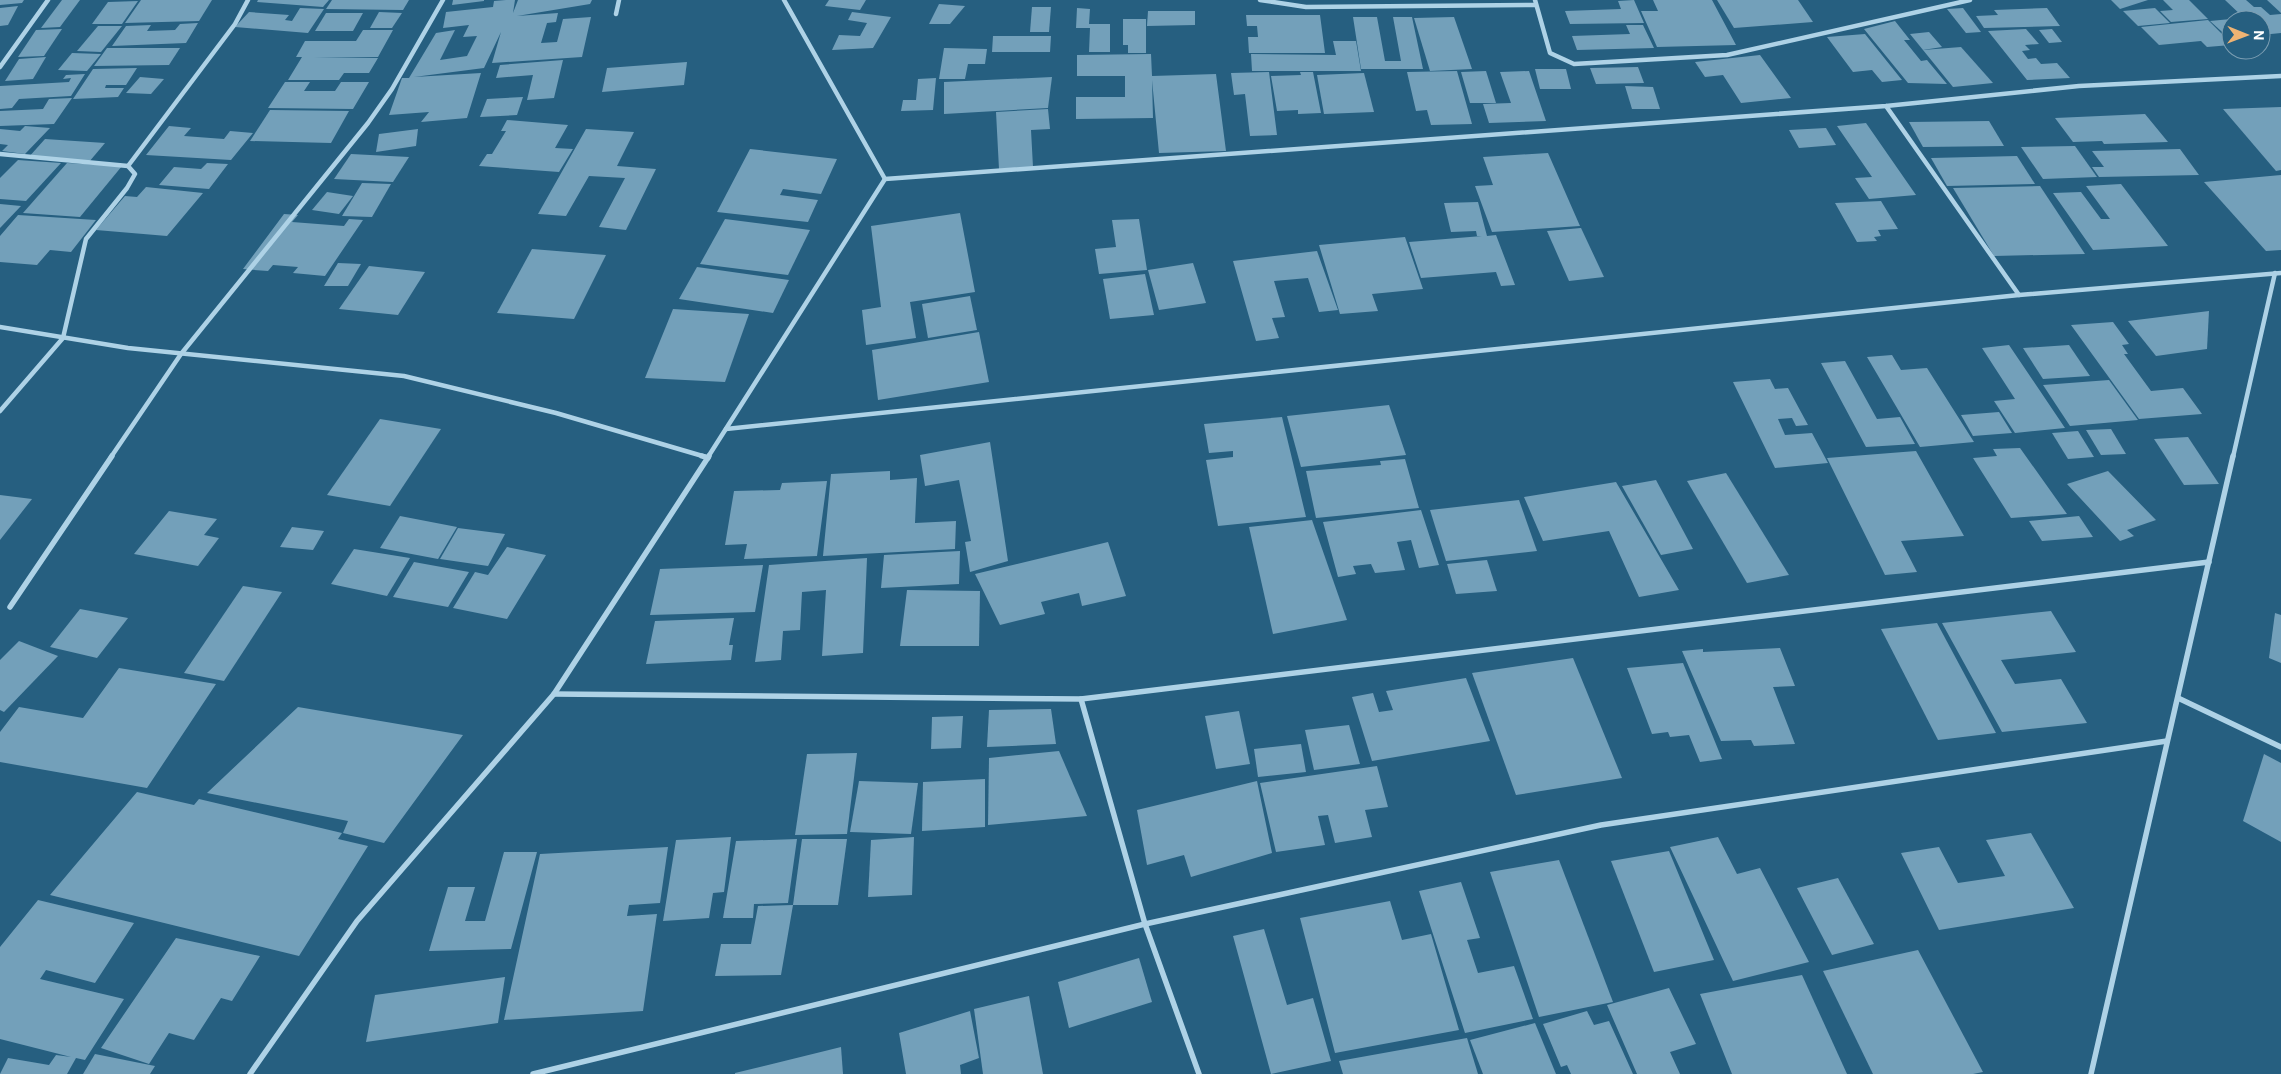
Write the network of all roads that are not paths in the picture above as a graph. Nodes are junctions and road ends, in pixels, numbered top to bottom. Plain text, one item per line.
1 (48, 0) edge
2 (248, 0) edge
3 (443, 0) edge
4 (619, 0) edge
5 (784, 0) edge
6 (1260, 0) edge
7 (1304, 0) edge
8 (1970, 0) edge
9 (1536, 2) edge
10 (1306, 7) junction
11 (616, 14) dead end
12 (0, 68) edge
13 (2281, 76) edge
14 (1886, 106) junction
15 (0, 154) edge
16 (128, 166) junction
17 (885, 179) junction
18 (2278, 273) edge
19 (2019, 295) junction
20 (0, 327) edge
21 (63, 338) junction
22 (181, 354) junction
23 (0, 412) edge
24 (726, 429) junction
25 (708, 458) junction
26 (2209, 562) junction
27 (10, 607) dead end
28 (554, 694) junction
29 (1081, 698) junction
30 (2178, 698) junction
31 (2167, 741) junction
32 (2281, 747) edge
33 (1145, 924) junction
34 (250, 1074) edge
35 (533, 1074) edge
36 (1199, 1074) edge
37 (2091, 1074) edge

1 - 12 street
2 - 16 street
3 - 22 street
4 - 11 street
5 - 17 street
6 - 10 street
7 - 10 street
8 - 9 street
9 - 10 street
13 - 14 street
14 - 17 street
14 - 19 street
15 - 16 street
16 - 21 street
17 - 24 street
18 - 19 street
18 - 26 street
19 - 24 street
20 - 21 street
21 - 22 street
21 - 23 street
22 - 25 street
22 - 27 street
24 - 25 street
25 - 28 street
26 - 29 street
26 - 30 street
28 - 29 street
28 - 34 street
29 - 33 street
30 - 31 street
30 - 32 street
31 - 33 street
31 - 37 street
33 - 35 street
33 - 36 street

